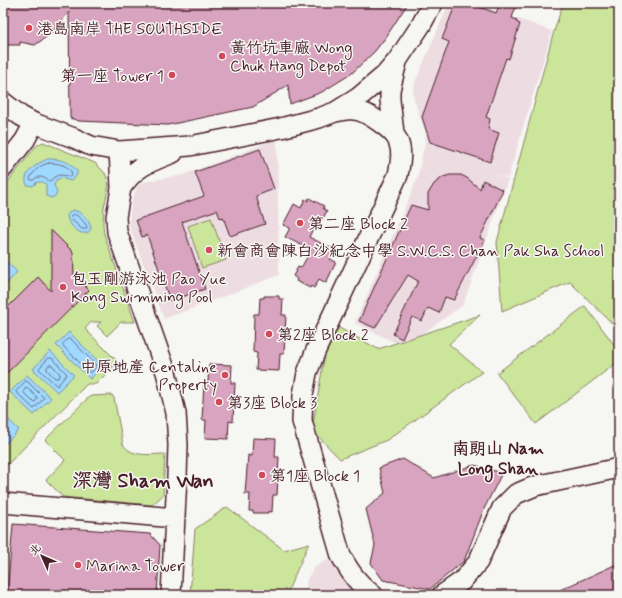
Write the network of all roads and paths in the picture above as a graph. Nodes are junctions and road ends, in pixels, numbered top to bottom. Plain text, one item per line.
1 (433, 3) edge
2 (397, 61) junction
3 (3, 102) edge
4 (334, 112) junction
5 (34, 123) junction
6 (394, 133) junction
7 (190, 146) junction
8 (119, 151) junction
9 (3, 168) edge
10 (121, 188) junction
11 (619, 468) edge
12 (3, 503) edge
13 (175, 518) junction
14 (171, 595) edge
15 (373, 595) edge
16 (442, 595) edge

1 - 2 street
2 - 4 street
2 - 6 street
3 - 5 street
4 - 6 street
4 - 7 street
5 - 8 street
5 - 9 street
6 - 15 street
7 - 8 street
7 - 10 street
8 - 10 street
10 - 13 street
11 - 16 street
12 - 13 street
13 - 14 street

